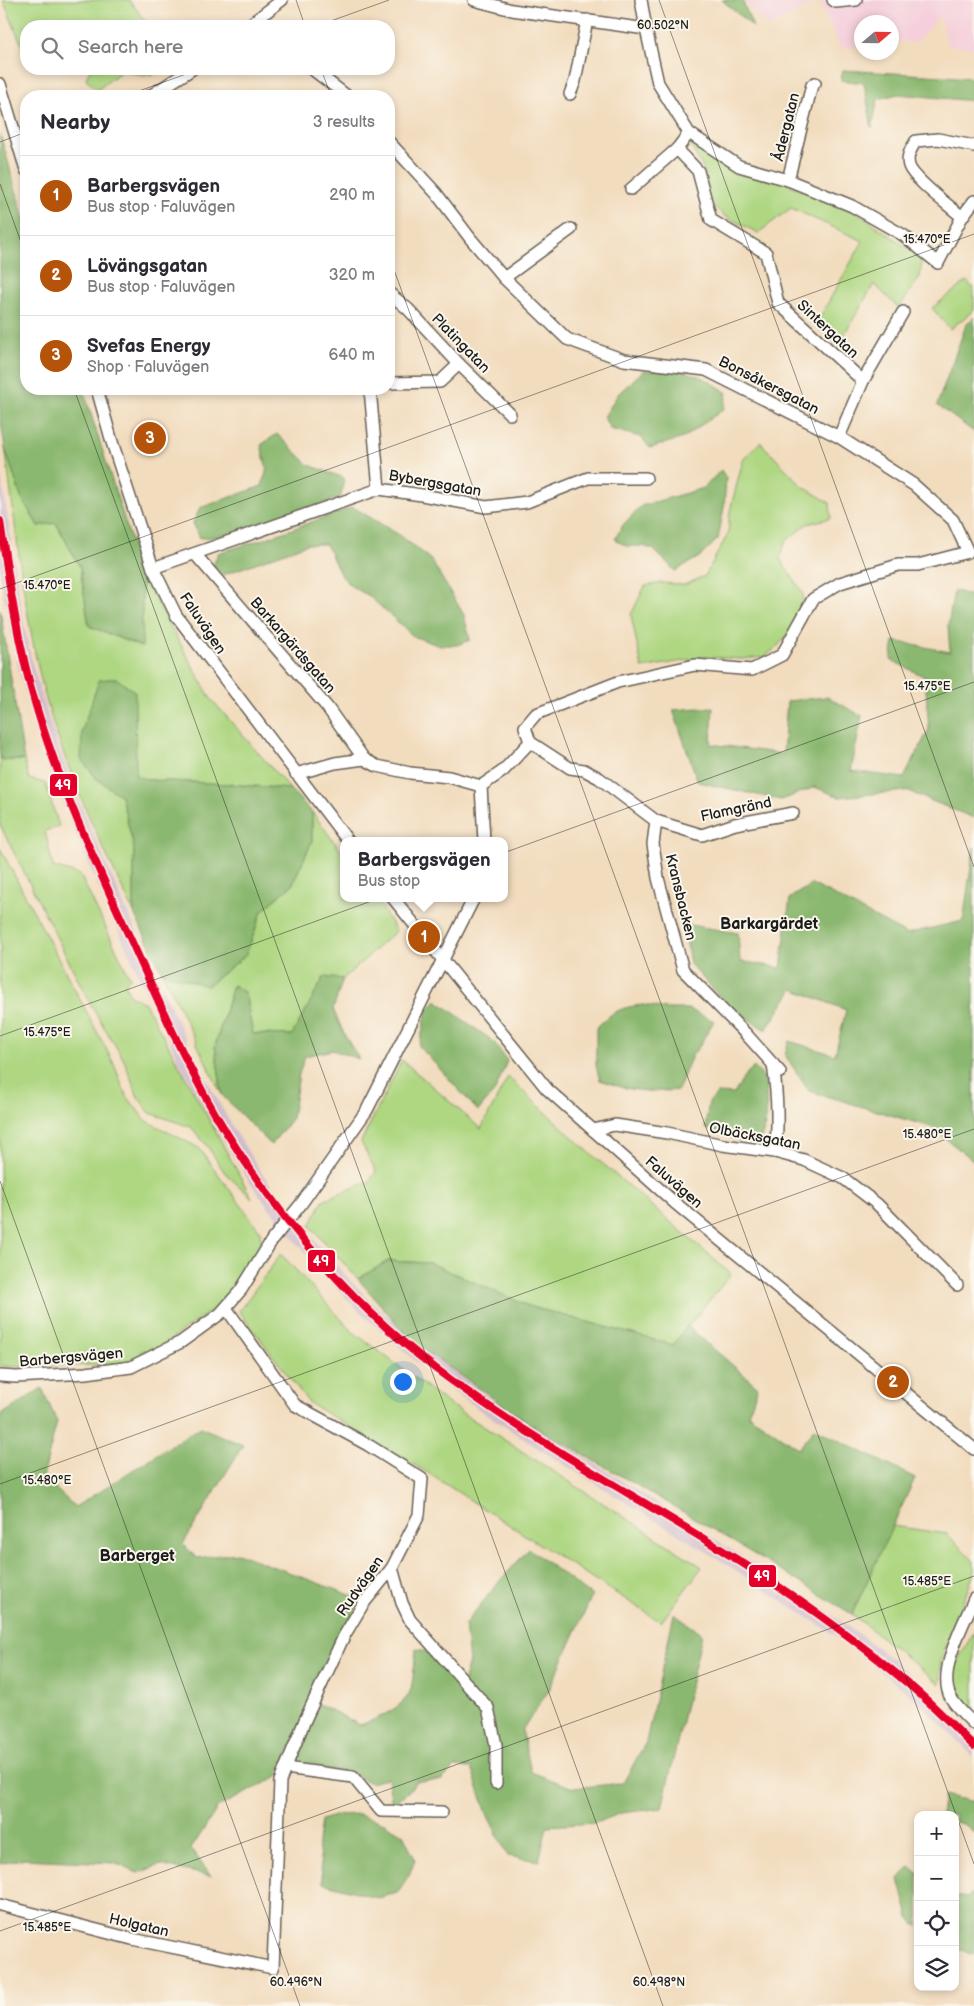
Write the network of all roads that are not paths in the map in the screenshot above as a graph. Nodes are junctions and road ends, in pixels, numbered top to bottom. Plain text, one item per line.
1 (282, 0) edge
2 (474, 0) edge
3 (641, 0) edge
4 (833, 0) edge
5 (856, 0) edge
6 (256, 20) edge
7 (586, 20) junction
8 (646, 29) junction
9 (183, 75) edge
10 (321, 75) edge
11 (815, 83) dead end
12 (0, 84) edge
13 (159, 90) edge
14 (340, 90) edge
15 (570, 94) dead end
16 (689, 133) junction
17 (20, 142) edge
18 (974, 146) edge
19 (395, 149) edge
20 (677, 149) junction
21 (788, 180) junction
22 (631, 189) dead end
23 (974, 201) edge
24 (962, 217) junction
25 (571, 229) dead end
26 (504, 278) junction
27 (395, 298) edge
28 (903, 312) dead end
29 (459, 364) junction
30 (863, 381) junction
31 (395, 383) edge
32 (99, 395) edge
33 (371, 395) edge
34 (510, 414) dead end
35 (839, 436) junction
36 (646, 478) dead end
37 (379, 488) junction
38 (194, 554) junction
39 (153, 568) junction
40 (530, 742) junction
41 (364, 759) junction
42 (296, 774) junction
43 (482, 786) junction
44 (793, 813) dead end
45 (656, 821) junction
46 (345, 837) edge
47 (484, 837) edge
48 (396, 902) edge
49 (472, 902) edge
50 (443, 961) junction
51 (593, 1130) junction
52 (775, 1152) junction
53 (957, 1285) dead end
54 (226, 1308) junction
55 (0, 1376) edge
56 (974, 1450) edge
57 (392, 1568) junction
58 (974, 1599) edge
59 (974, 1724) edge
60 (285, 1768) junction
61 (496, 1783) dead end
62 (442, 1812) dead end
63 (0, 1905) edge
64 (273, 1968) joint

1 - 6 street
2 - 7 street
3 - 8 street
4 - 5 street
7 - 8 street
7 - 15 street
8 - 16 street
9 - 13 street
10 - 14 street
11 - 21 street, Ådergatan
12 - 17 street
16 - 20 street
16 - 21 street
18 - 24 street
19 - 26 street, Bonsåkersgatan
20 - 22 street
20 - 30 street, Sintergatan
21 - 24 street
23 - 24 street
25 - 26 street
26 - 35 street, Bonsåkersgatan
27 - 29 street, Platingatan
28 - 30 street
29 - 31 street
29 - 34 street, Platingatan
30 - 35 street
32 - 39 street, Faluvägen
33 - 37 street
35 - 40 street, Bonsåkersgatan
36 - 37 street, Bybergsgatan
37 - 38 street, Bybergsgatan
38 - 39 street
38 - 41 street, Barkargärdsgatan
39 - 42 street, Faluvägen
40 - 43 street
40 - 45 street
41 - 42 street
41 - 43 street
42 - 46 street, Faluvägen
43 - 47 street
44 - 45 street, Flamgränd
45 - 52 street, Kransbacken
48 - 50 street, Faluvägen
49 - 50 street, Barbergsvägen
50 - 51 street, Faluvägen
50 - 54 street, Barbergsvägen
51 - 52 street, Olbäcksgatan
51 - 56 street, Faluvägen
52 - 53 street, Olbäcksgatan
54 - 55 street, Barbergsvägen
54 - 57 street, Rudvägen
57 - 60 street, Rudvägen
57 - 61 street
58 - 59 street
60 - 62 street
60 - 64 street, Rudvägen
63 - 64 street, Holgatan

